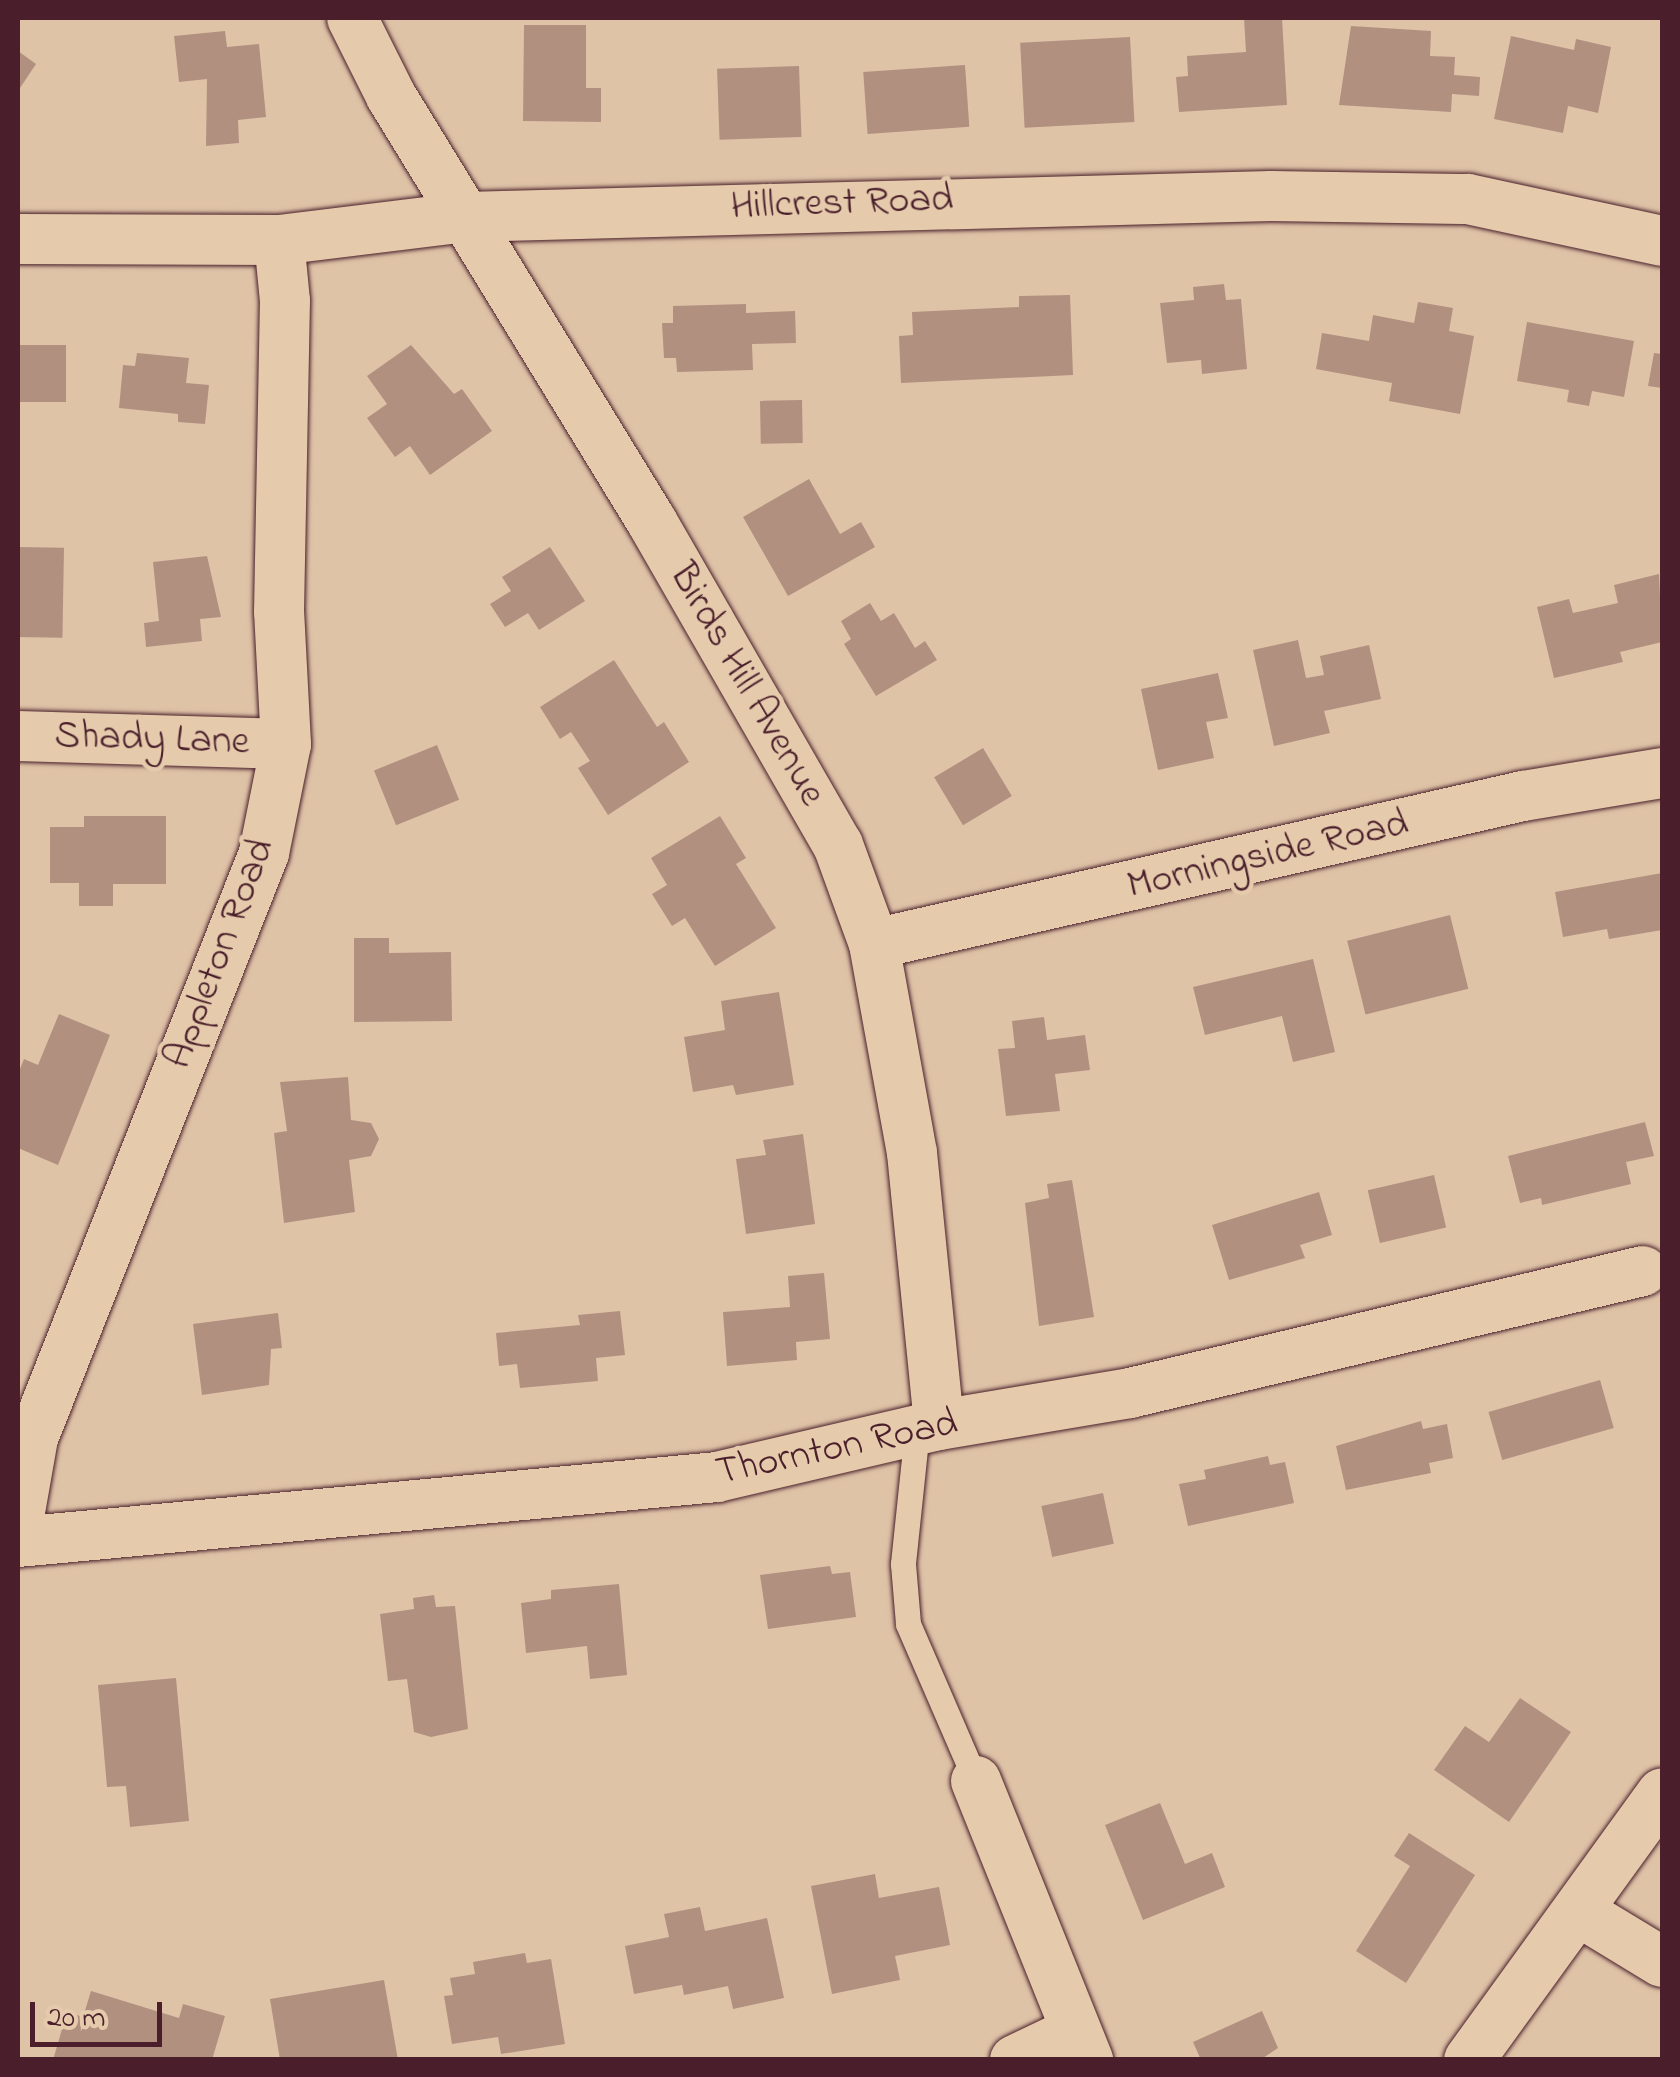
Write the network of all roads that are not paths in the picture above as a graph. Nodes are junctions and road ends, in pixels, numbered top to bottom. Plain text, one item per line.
1 (352, 18) edge
2 (465, 217) junction
3 (18, 239) edge
4 (278, 240) junction
5 (1662, 241) edge
6 (18, 736) edge
7 (286, 744) junction
8 (1662, 773) edge
9 (874, 944) junction
10 (1643, 1272) dead end
11 (928, 1427) junction
12 (18, 1523) edge
13 (18, 1542) edge
14 (976, 1781) joint
15 (1662, 1793) edge
16 (1578, 1911) junction
17 (1662, 1962) edge
18 (1081, 2046) edge
19 (1014, 2060) edge
20 (1468, 2060) edge

1 - 2 street, Birds Hill Avenue
2 - 4 street, Hillcrest Road
2 - 5 street, Hillcrest Road
2 - 9 street, Birds Hill Avenue
3 - 4 street, Hillcrest Road
4 - 7 street, Appleton Road
6 - 7 street, Shady Lane
7 - 12 street, Appleton Road
8 - 9 street, Morningside Road
9 - 11 street, Birds Hill Avenue
10 - 11 street, Thornton Road
11 - 13 street, Thornton Road
11 - 14 lane
14 - 18 street
15 - 16 street
16 - 17 street
16 - 20 street
18 - 19 street

